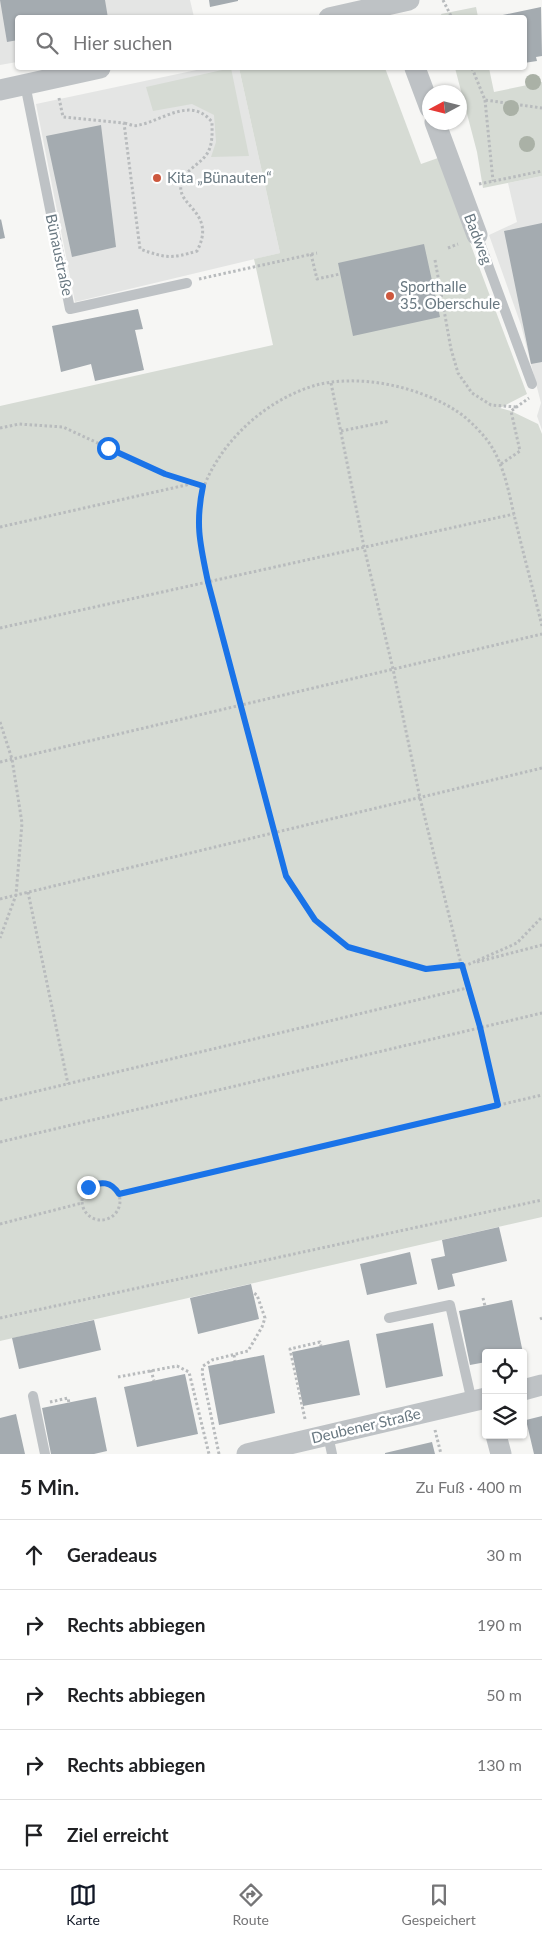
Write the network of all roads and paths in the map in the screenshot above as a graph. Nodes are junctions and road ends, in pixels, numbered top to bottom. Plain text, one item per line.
1 (444, 0) edge
2 (400, 7) edge
3 (348, 15) edge
4 (451, 15) edge
5 (90, 70) edge
6 (416, 70) edge
7 (473, 70) edge
8 (55, 77) junction
9 (25, 84) junction
10 (422, 87) edge
11 (0, 90) edge
12 (486, 100) junction
13 (542, 108) edge
14 (124, 123) junction
15 (438, 130) edge
16 (542, 171) edge
17 (477, 235) joint
18 (317, 253) dead end
19 (311, 254) junction
20 (435, 260) dead end
21 (340, 274) dead end
22 (187, 283) joint
23 (331, 383) junction
24 (532, 384) joint
25 (516, 407) junction
26 (390, 421) dead end
27 (0, 428) edge
28 (341, 431) junction
29 (501, 464) junction
30 (196, 483) junction
31 (203, 486) junction
32 (514, 514) junction
33 (0, 526) edge
34 (364, 547) junction
35 (208, 582) junction
36 (542, 626) edge
37 (0, 628) edge
38 (542, 634) edge
39 (393, 669) junction
40 (242, 705) junction
41 (0, 722) edge
42 (12, 759) junction
43 (0, 762) edge
44 (542, 768) edge
45 (420, 798) junction
46 (274, 833) junction
47 (28, 892) junction
48 (16, 895) junction
49 (0, 899) edge
50 (542, 917) edge
51 (0, 938) edge
52 (542, 945) edge
53 (462, 965) junction
54 (467, 965) junction
55 (467, 988) junction
56 (542, 1013) edge
57 (480, 1027) junction
58 (68, 1084) junction
59 (542, 1095) edge
60 (0, 1100) edge
61 (498, 1105) junction
62 (0, 1142) edge
63 (119, 1194) junction
64 (542, 1200) edge
65 (82, 1203) junction
66 (0, 1224) edge
67 (252, 1292) dead end
68 (483, 1298) dead end
69 (485, 1306) dead end
70 (0, 1318) edge
71 (389, 1318) dead end
72 (321, 1346) dead end
73 (234, 1355) junction
74 (235, 1361) dead end
75 (151, 1370) junction
76 (118, 1378) dead end
77 (154, 1381) dead end
78 (542, 1385) edge
79 (527, 1389) edge
80 (479, 1400) edge
81 (34, 1401) joint
82 (69, 1403) dead end
83 (497, 1439) edge
84 (323, 1443) edge
85 (45, 1454) edge
86 (209, 1454) edge
87 (219, 1454) edge
88 (247, 1454) edge
89 (501, 1454) edge

1 - 4 path
2 - 3 street
5 - 8 street
6 - 10 street
7 - 12 path
8 - 9 street
8 - 14 path
9 - 11 street
9 - 22 lane, Bünaustraße
12 - 13 path
12 - 16 path
14 - 14 path
15 - 17 street, Badweg
17 - 24 lane, Badweg
18 - 19 path
19 - 21 path
19 - 22 path
20 - 25 path
23 - 28 path
23 - 29 path
23 - 31 path
24 - 25 path
25 - 29 path
26 - 28 path
27 - 30 path
28 - 34 path
29 - 32 path
30 - 31 path
30 - 33 path
31 - 35 path
32 - 34 path
32 - 36 path
34 - 35 path
34 - 39 path
35 - 37 path
35 - 40 path
38 - 39 path
39 - 40 path
39 - 45 path
40 - 42 path
40 - 46 path
41 - 42 path
42 - 43 path
42 - 48 path
44 - 45 path
45 - 46 path
45 - 53 path
46 - 47 path
46 - 53 path
47 - 48 path
47 - 58 path
48 - 49 path
48 - 51 path
50 - 54 path
52 - 54 path
53 - 54 path
53 - 55 path
55 - 57 path
55 - 58 path
56 - 57 path
57 - 61 path
57 - 62 path
58 - 60 path
59 - 61 path
61 - 63 path
63 - 65 path
63 - 65 path
64 - 70 path
65 - 66 path
67 - 73 path
68 - 69 path
71 - 80 lane
72 - 84 path
73 - 74 path
73 - 87 path
75 - 76 path
75 - 77 path
75 - 86 path
78 - 79 street
80 - 84 street, Deubener Straße
81 - 82 path
81 - 85 lane
83 - 89 street
84 - 88 street, Deubener Straße

